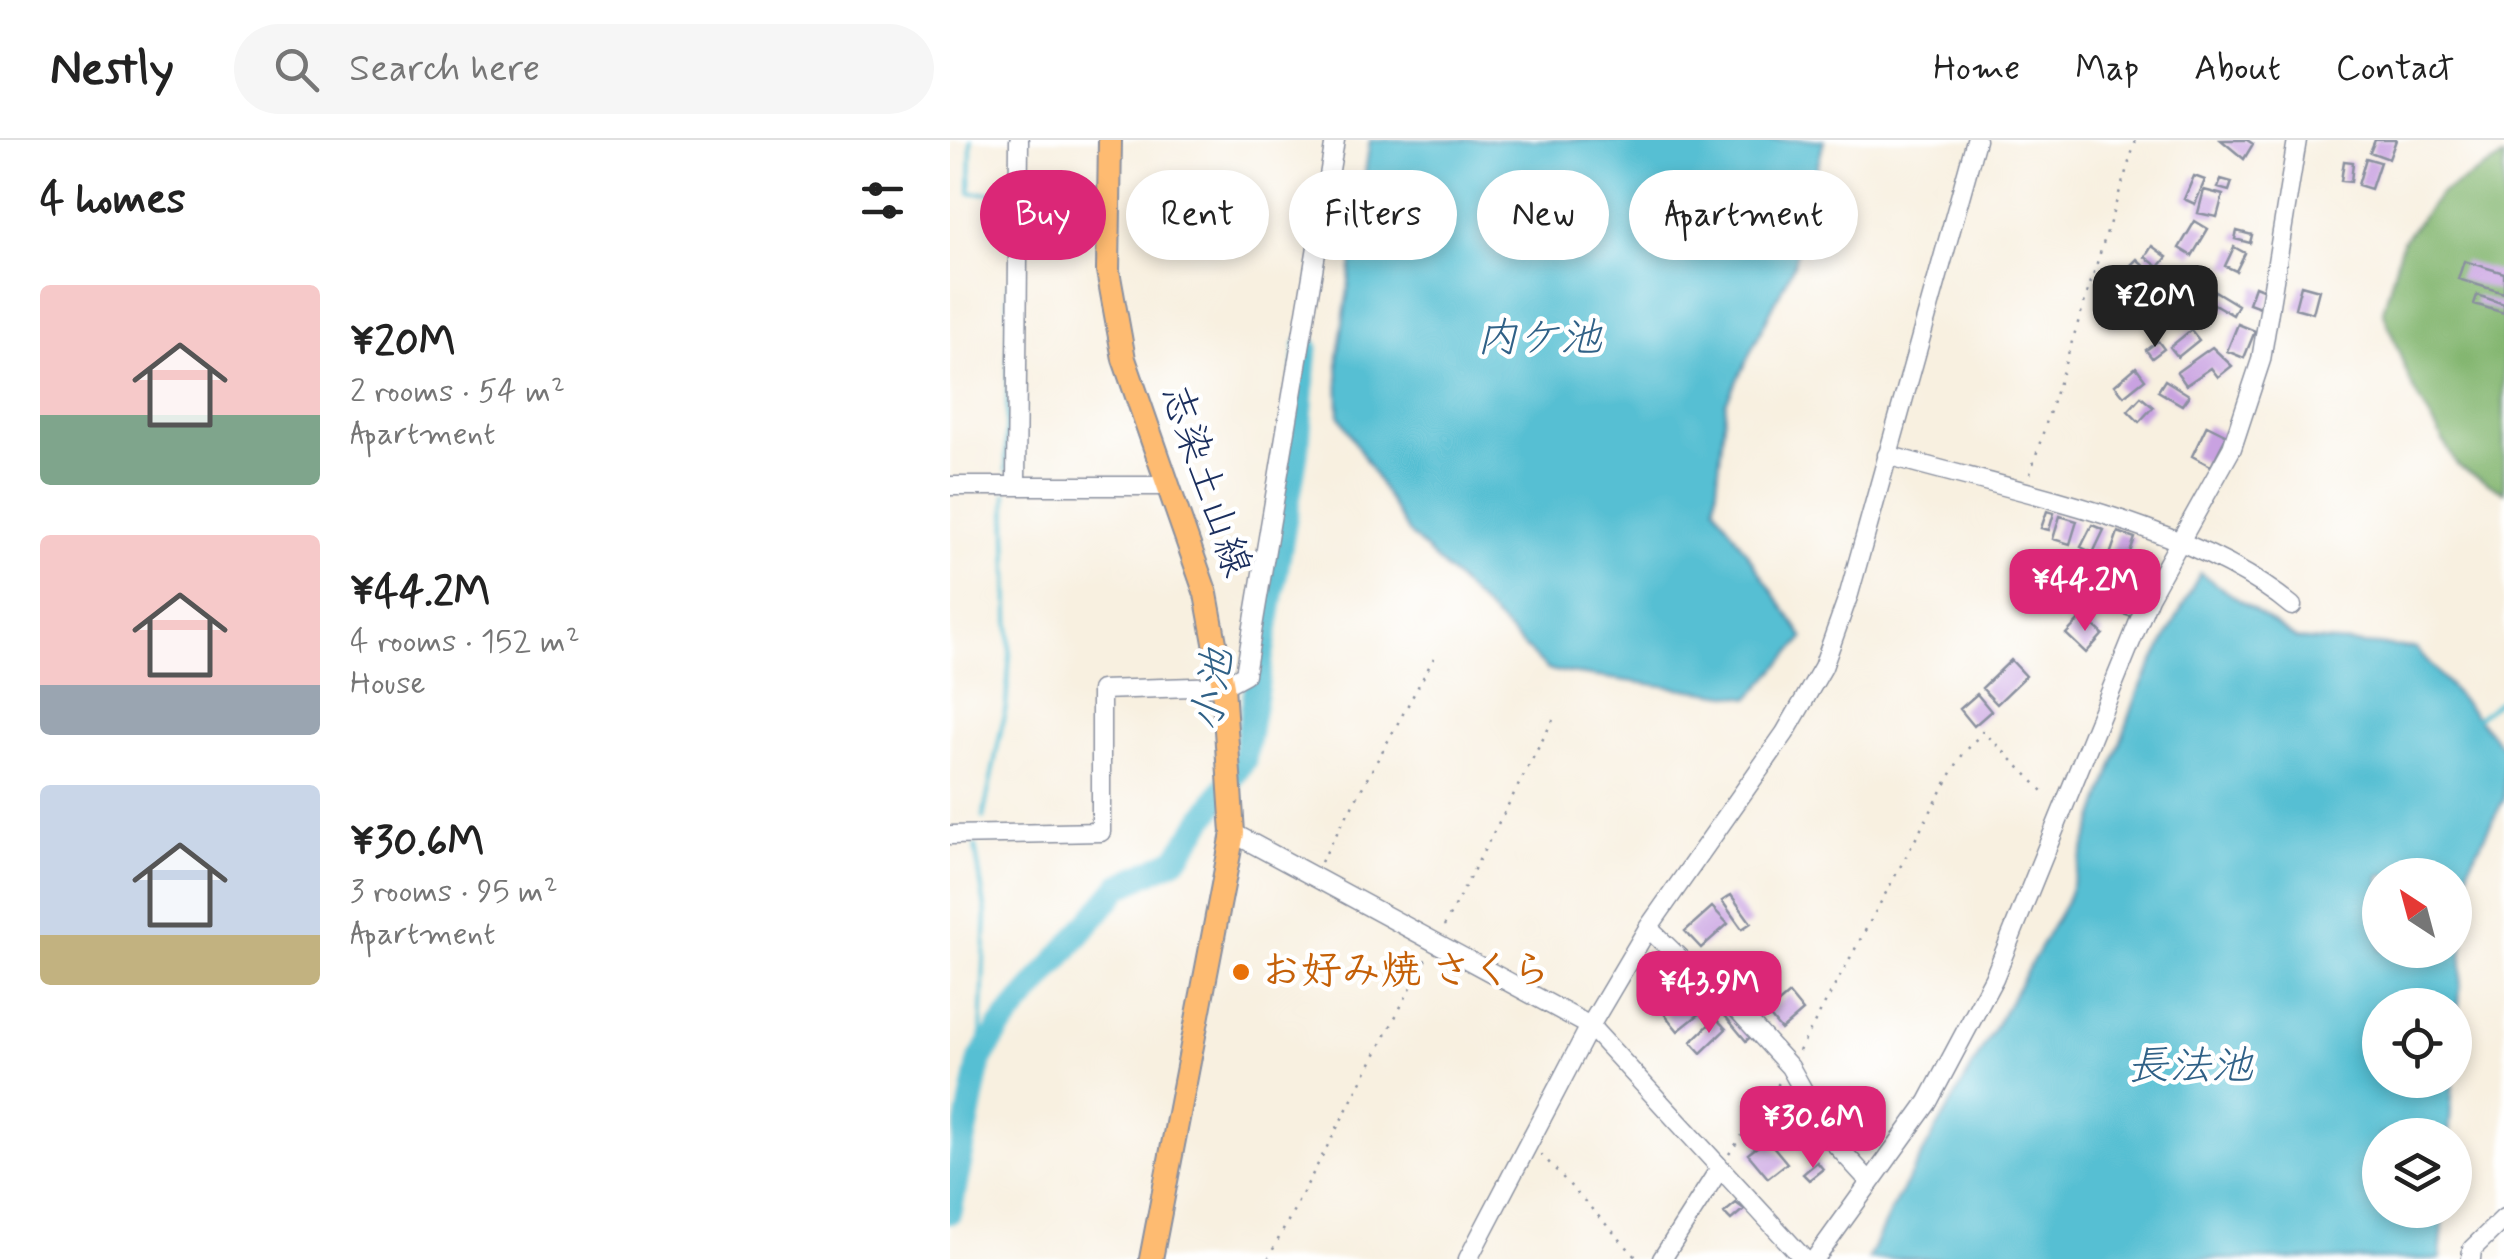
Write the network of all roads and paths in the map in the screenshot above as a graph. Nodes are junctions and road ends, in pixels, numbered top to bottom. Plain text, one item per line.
1 (1019, 140) edge
2 (1110, 140) edge
3 (1335, 140) edge
4 (1976, 140) edge
5 (2136, 140) edge
6 (2297, 140) edge
7 (1887, 455) junction
8 (1016, 484) junction
9 (950, 486) edge
10 (1168, 486) junction
11 (2024, 494) junction
12 (2182, 540) junction
13 (2292, 606) dead end
14 (1435, 656) dead end
15 (1223, 686) junction
16 (1554, 720) dead end
17 (2063, 810) junction
18 (1233, 834) junction
19 (950, 835) edge
20 (1313, 876) junction
21 (1648, 928) junction
22 (1435, 942) junction
23 (1590, 1026) junction
24 (1790, 1067) junction
25 (1531, 1143) junction
26 (1720, 1168) junction
27 (1870, 1182) junction
28 (2504, 1218) edge
29 (1151, 1259) edge
30 (1268, 1259) edge
31 (1468, 1259) edge
32 (1638, 1259) edge
33 (1662, 1259) edge
34 (1804, 1259) edge
35 (1814, 1259) edge
36 (2472, 1259) edge

1 - 8 street
2 - 10 main road, 志染土山線
3 - 15 street
4 - 7 street
5 - 11 path
6 - 12 street
7 - 11 street
7 - 21 street
8 - 9 street
8 - 10 street
10 - 15 main road, 志染土山線
11 - 12 street
12 - 13 street
12 - 17 street
14 - 20 path
15 - 18 main road, 志染土山線
15 - 19 street
16 - 22 path
17 - 24 path
17 - 27 street
18 - 20 street
18 - 29 main road, 志染土山線
20 - 22 street
21 - 23 street
21 - 24 street
22 - 23 street
22 - 30 path
23 - 25 street
23 - 26 street
24 - 26 path
24 - 27 street
25 - 31 street
25 - 32 path
26 - 33 street
26 - 34 street
27 - 35 street
28 - 36 street

